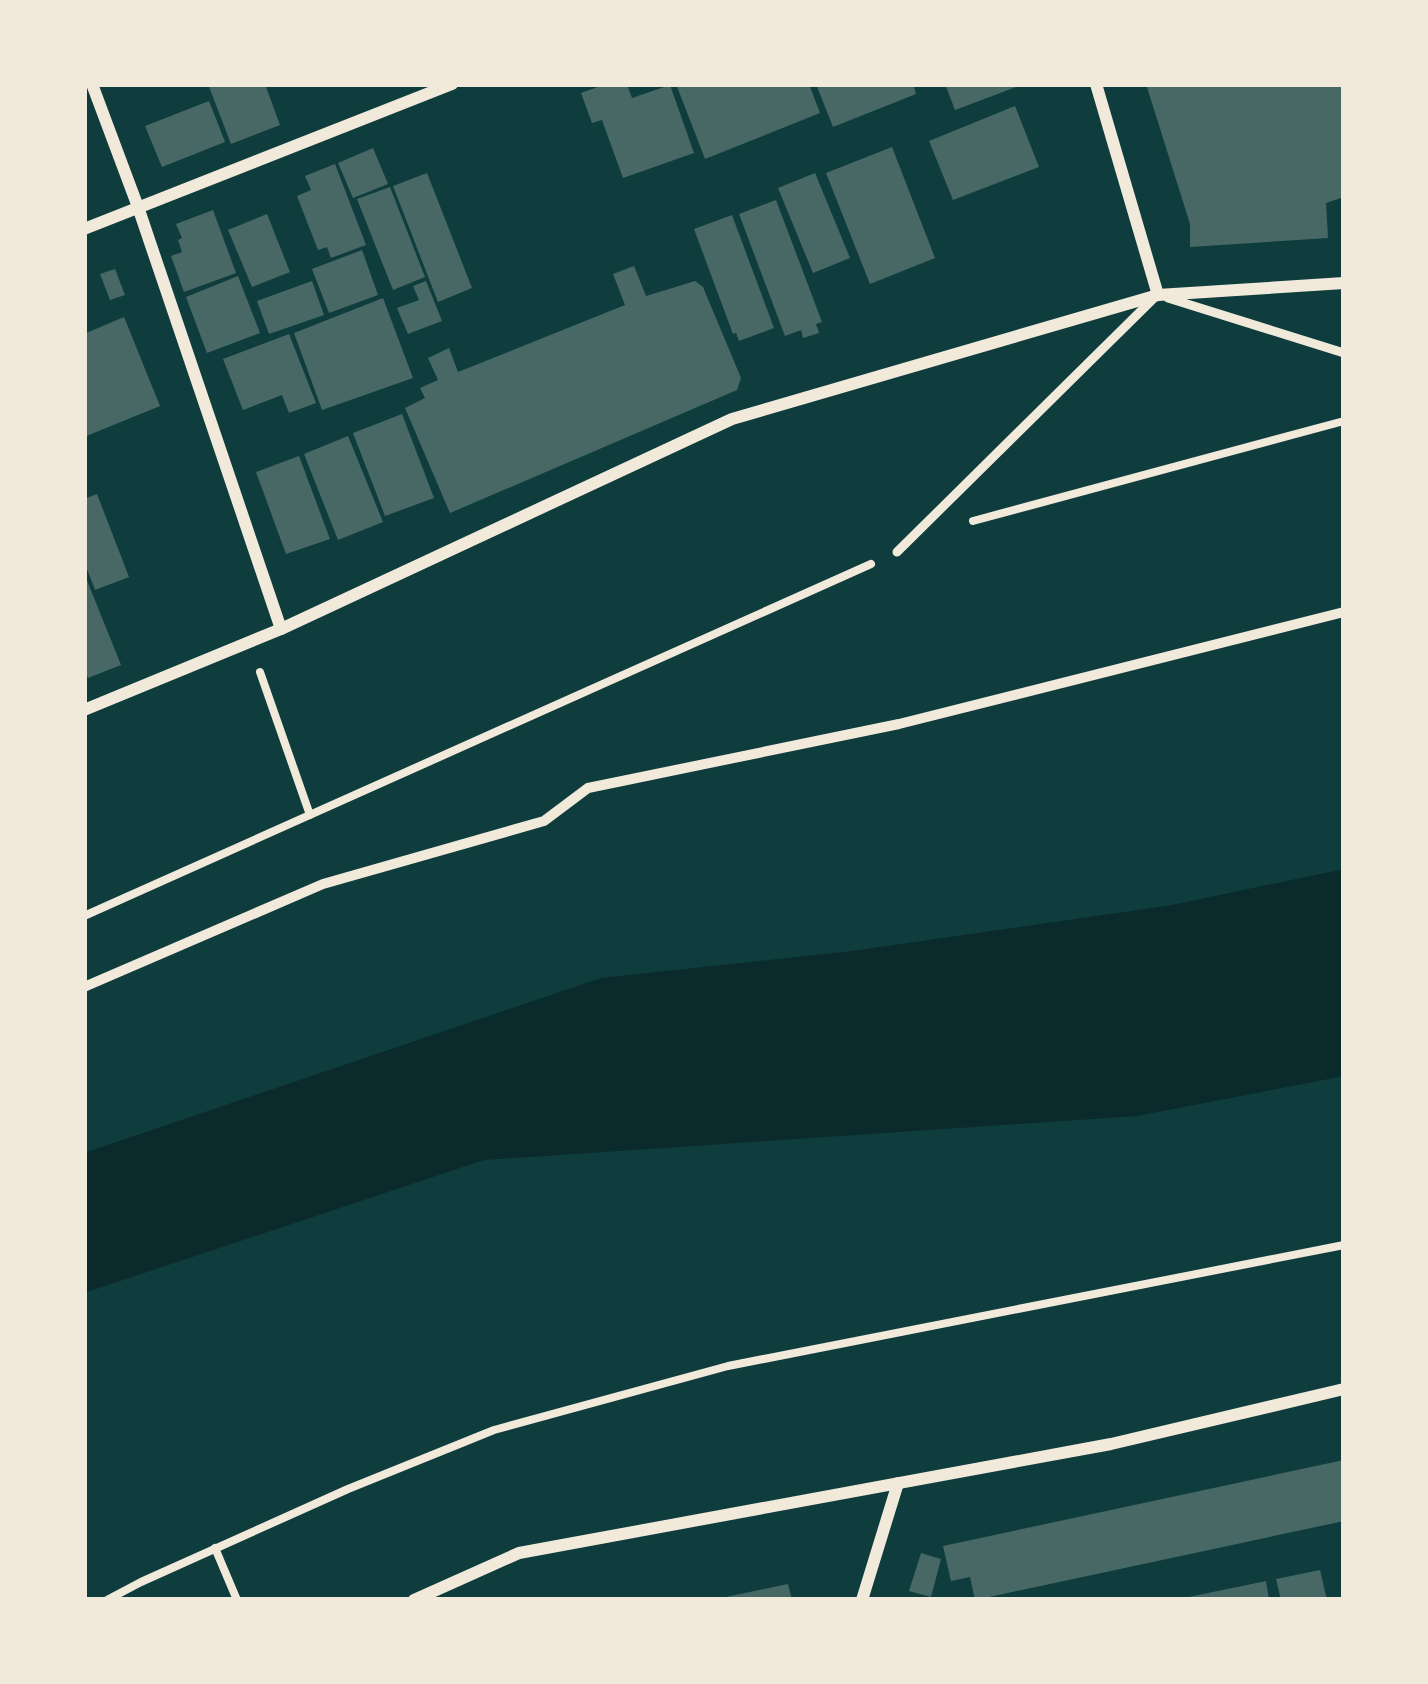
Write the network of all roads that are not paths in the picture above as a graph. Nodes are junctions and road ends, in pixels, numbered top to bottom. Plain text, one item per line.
1 (92, 84) edge
2 (452, 84) edge
3 (1096, 84) edge
4 (138, 207) junction
5 (84, 229) edge
6 (1344, 283) edge
7 (1158, 295) junction
8 (1344, 353) edge
9 (897, 552) road end
10 (1344, 612) edge
11 (281, 629) junction
12 (84, 710) edge
13 (84, 987) edge
14 (1344, 1389) edge
15 (898, 1483) junction
16 (414, 1600) edge
17 (862, 1600) edge

1 - 4 street
2 - 4 street
3 - 7 street
4 - 5 street
4 - 11 street
6 - 7 street
7 - 8 lane
7 - 9 lane
7 - 11 street
10 - 13 street
11 - 12 street
14 - 15 street
15 - 16 street
15 - 17 street

